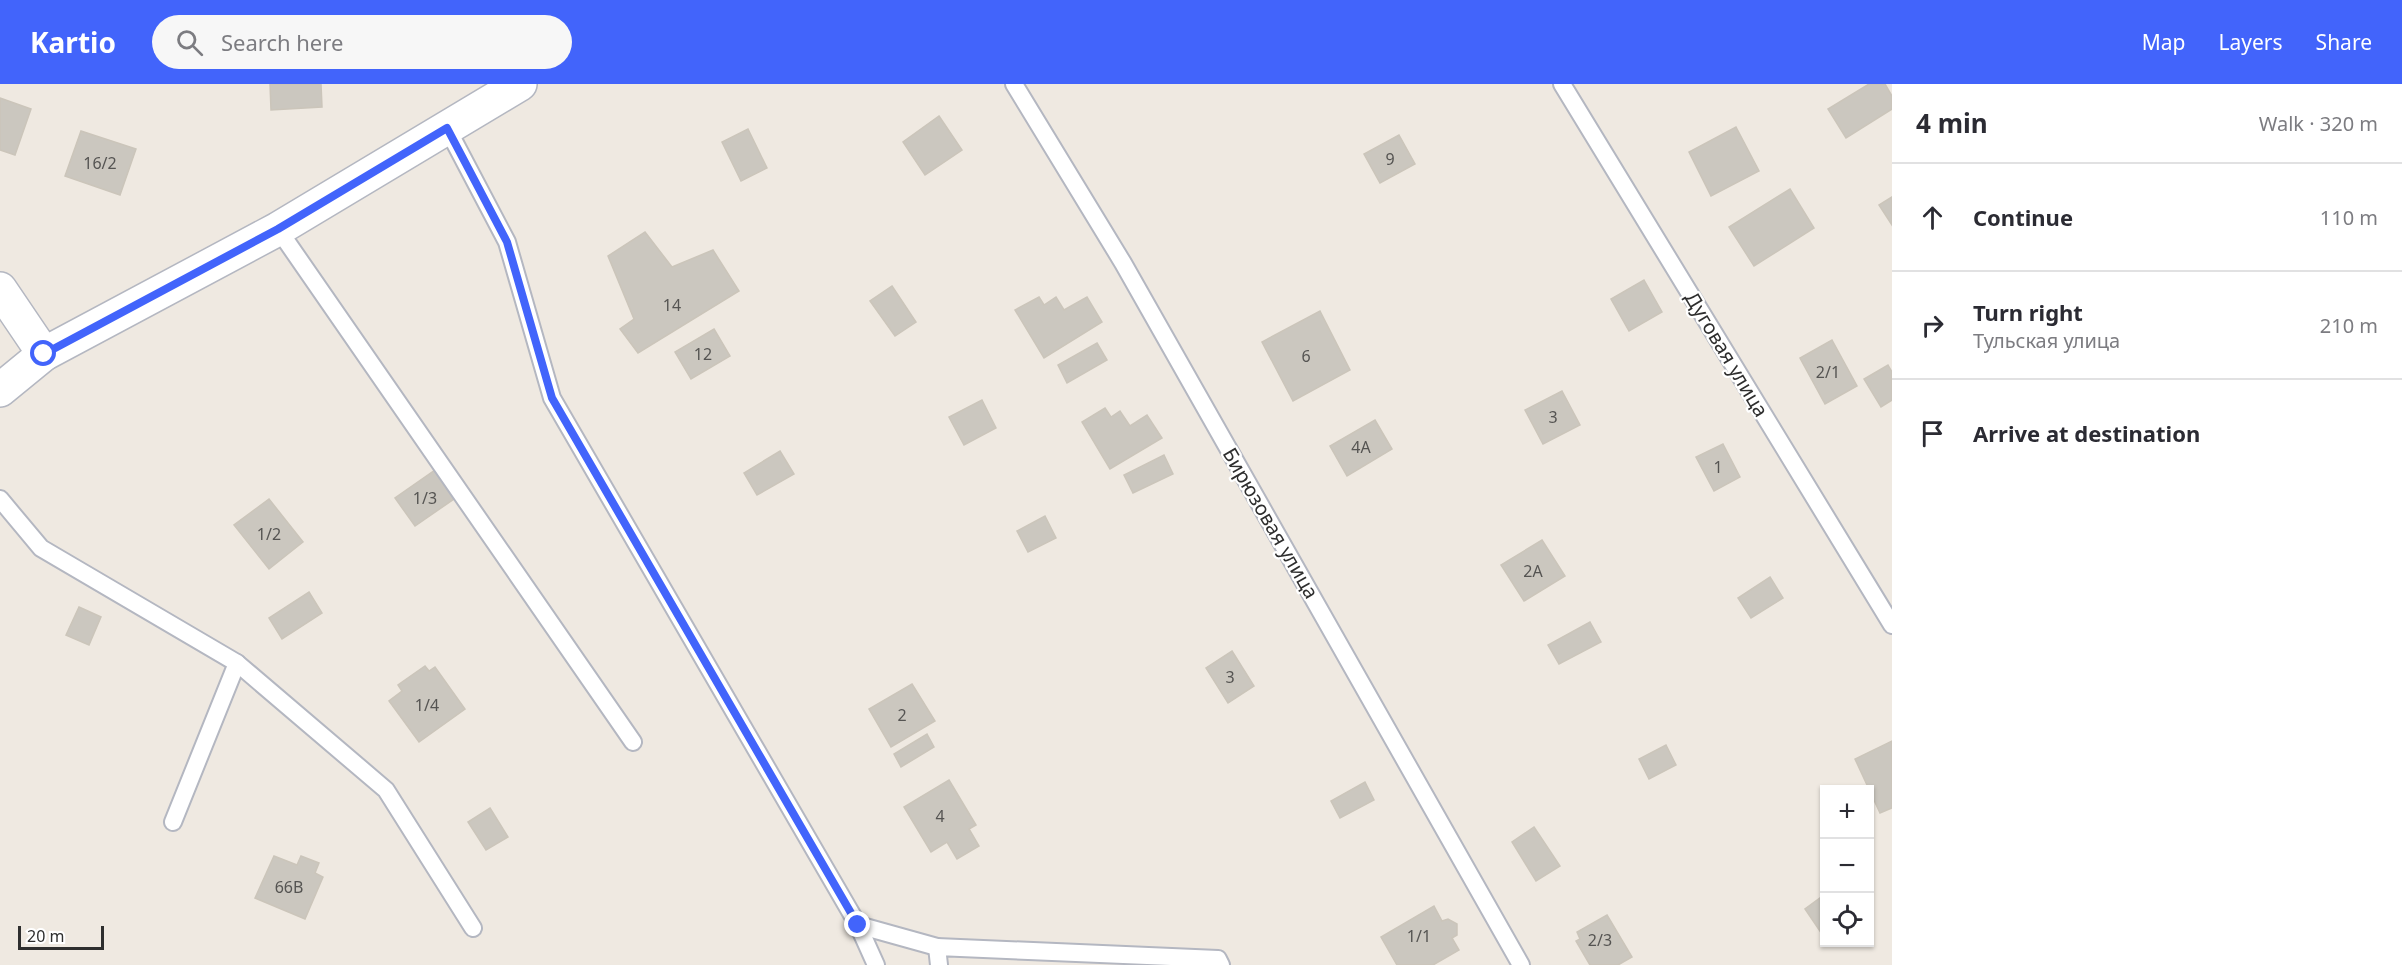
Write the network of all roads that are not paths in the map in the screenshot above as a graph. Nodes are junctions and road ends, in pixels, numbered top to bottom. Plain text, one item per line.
1 (519, 84) edge
2 (1014, 84) edge
3 (1562, 84) edge
4 (447, 128) junction
5 (278, 229) junction
6 (0, 289) edge
7 (44, 354) junction
8 (0, 390) edge
9 (0, 499) edge
10 (1892, 625) edge
11 (237, 663) junction
12 (633, 742) dead end
13 (173, 822) dead end
14 (858, 925) junction
15 (473, 928) dead end
16 (937, 947) junction
17 (876, 965) edge
18 (939, 965) edge
19 (1221, 965) edge
20 (1521, 965) edge

1 - 4 street
2 - 20 lane, Бирюзовая улица
3 - 10 lane, Дуговая улица
4 - 5 street
4 - 14 lane
5 - 7 street
5 - 12 lane
6 - 7 street
7 - 8 street
9 - 11 lane
11 - 13 lane
11 - 15 lane
14 - 16 lane
14 - 17 lane
16 - 18 lane
16 - 19 lane

